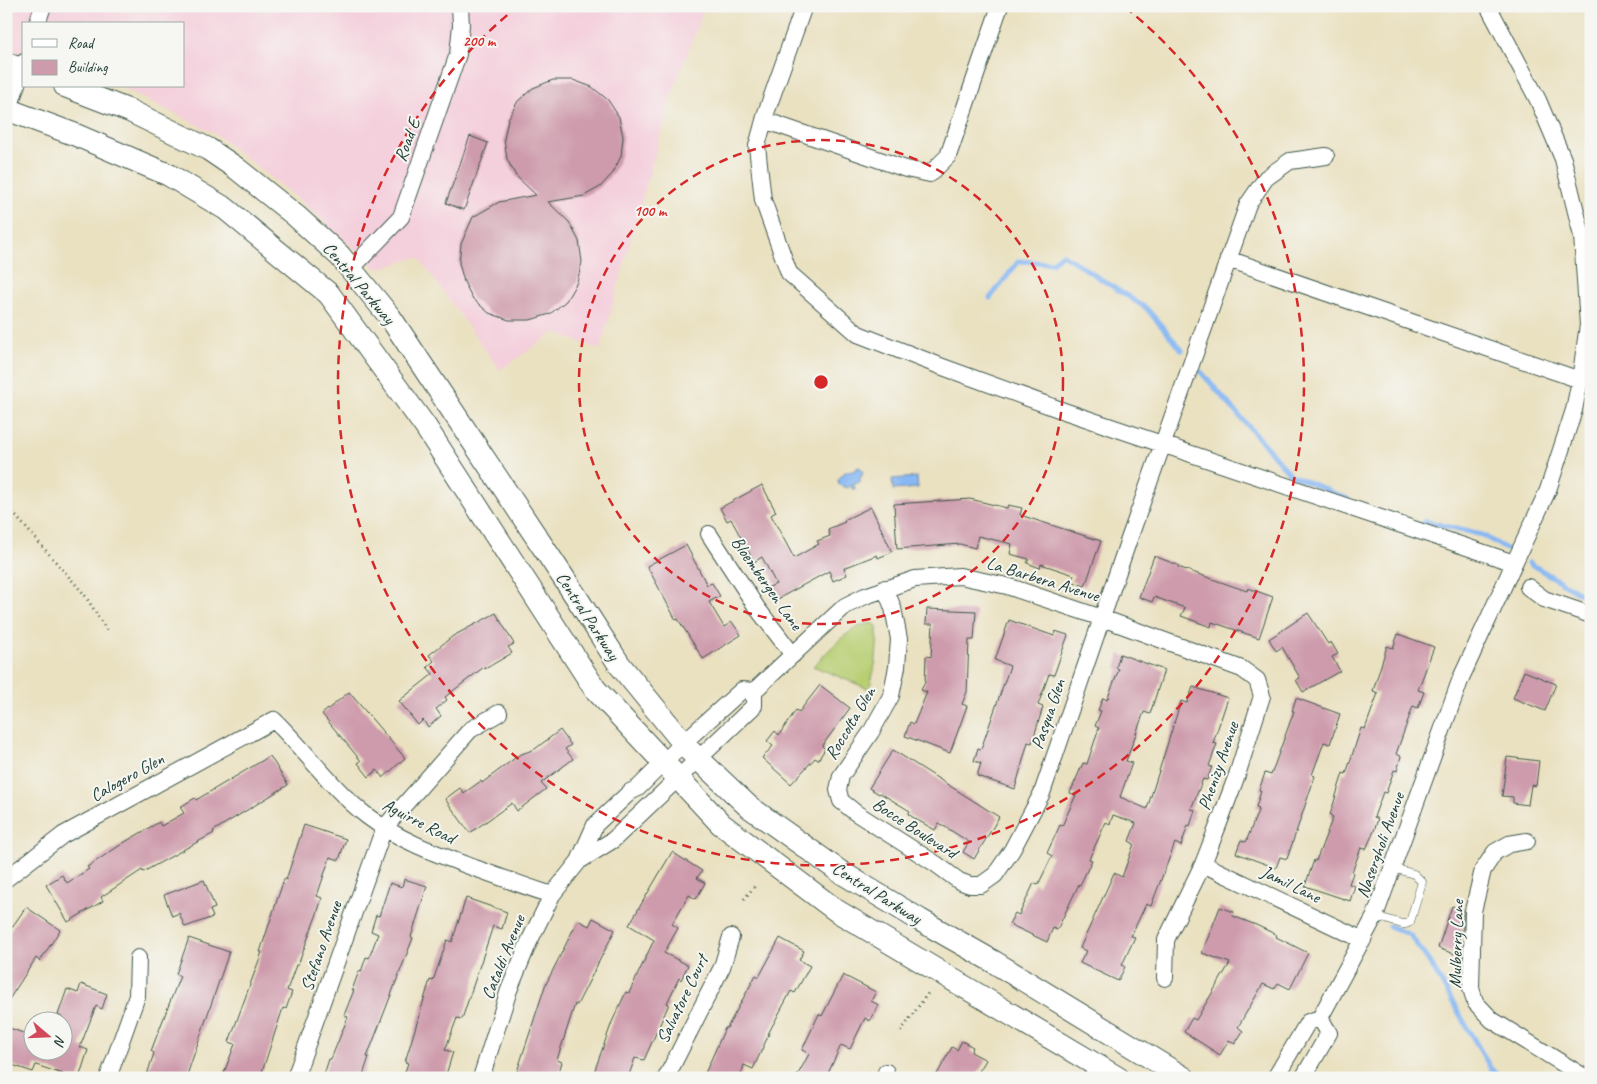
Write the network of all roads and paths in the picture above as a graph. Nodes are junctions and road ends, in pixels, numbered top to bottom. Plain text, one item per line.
1 (42, 6) edge
2 (460, 6) edge
3 (804, 6) edge
4 (1000, 6) edge
5 (1488, 6) edge
6 (38, 22) edge
7 (19, 66) edge
8 (71, 88) edge
9 (7, 109) edge
10 (764, 120) junction
11 (1326, 156) dead end
12 (1228, 259) junction
13 (351, 270) junction
14 (1580, 380) junction
15 (1163, 444) junction
16 (6, 505) edge
17 (709, 534) dead end
18 (1514, 563) junction
19 (1528, 587) dead end
20 (885, 588) junction
21 (1591, 615) edge
22 (1102, 618) junction
23 (108, 632) dead end
24 (793, 655) junction
25 (1256, 680) joint
26 (754, 691) junction
27 (499, 714) dead end
28 (274, 720) joint
29 (680, 762) junction
30 (838, 790) joint
31 (384, 828) junction
32 (1527, 841) dead end
33 (579, 861) junction
34 (1203, 864) junction
35 (1393, 868) junction
36 (6, 879) edge
37 (981, 885) joint
38 (755, 886) dead end
39 (552, 896) junction
40 (744, 898) dead end
41 (1376, 916) junction
42 (731, 937) dead end
43 (1362, 940) junction
44 (138, 958) dead end
45 (1165, 978) dead end
46 (928, 993) dead end
47 (1320, 1018) junction
48 (901, 1031) dead end
49 (108, 1078) edge
50 (296, 1078) edge
51 (480, 1078) edge
52 (666, 1078) edge
53 (1118, 1078) edge
54 (1184, 1078) edge
55 (1275, 1078) edge
56 (1303, 1078) edge
57 (1586, 1078) edge

1 - 6 street
2 - 13 street, Road E
3 - 10 street
4 - 10 street
5 - 14 street, Nasergholi Avenue
7 - 9 street, Central Parkway
8 - 13 main road, Central Parkway
9 - 29 main road, Central Parkway
10 - 15 street
11 - 12 street, Pasqua Glen
12 - 14 street
12 - 15 street, Pasqua Glen
13 - 29 main road, Central Parkway
14 - 18 street, Nasergholi Avenue
15 - 18 street
15 - 22 street, Pasqua Glen
16 - 23 path
17 - 24 street, Bloembergen Lane
18 - 35 street, Nasergholi Avenue
19 - 21 street
20 - 22 street, La Barbera Avenue
20 - 24 street, La Barbera Avenue
20 - 30 street, Roccolta Glen
22 - 25 street, La Barbera Avenue
22 - 37 street, Pasqua Glen
24 - 26 street, La Barbera Avenue
25 - 34 street, Phenizy Avenue
26 - 29 street, La Barbera Avenue
26 - 29 street, La Barbera Avenue
27 - 31 street
28 - 31 street, Aguirre Road
28 - 36 street, Calogero Glen
29 - 33 street, Cataldi Avenue
29 - 33 street, Cataldi Avenue
29 - 53 main road, Central Parkway
29 - 54 main road, Central Parkway
30 - 37 street, Bocce Boulevard
31 - 39 street, Aguirre Road
31 - 50 street, Stefano Avenue
32 - 57 street, Mulberry Lane
33 - 39 street, Cataldi Avenue
34 - 43 street, Jamil Lane
34 - 45 street, Phenizy Avenue
35 - 41 street, Nasergholi Avenue
35 - 41 lane
38 - 40 path
39 - 51 street, Cataldi Avenue
41 - 43 street, Nasergholi Avenue
42 - 52 street, Salvatore Court
43 - 47 street, Nasergholi Avenue
44 - 49 street
46 - 48 path
47 - 55 street, Nasergholi Avenue
47 - 56 street

